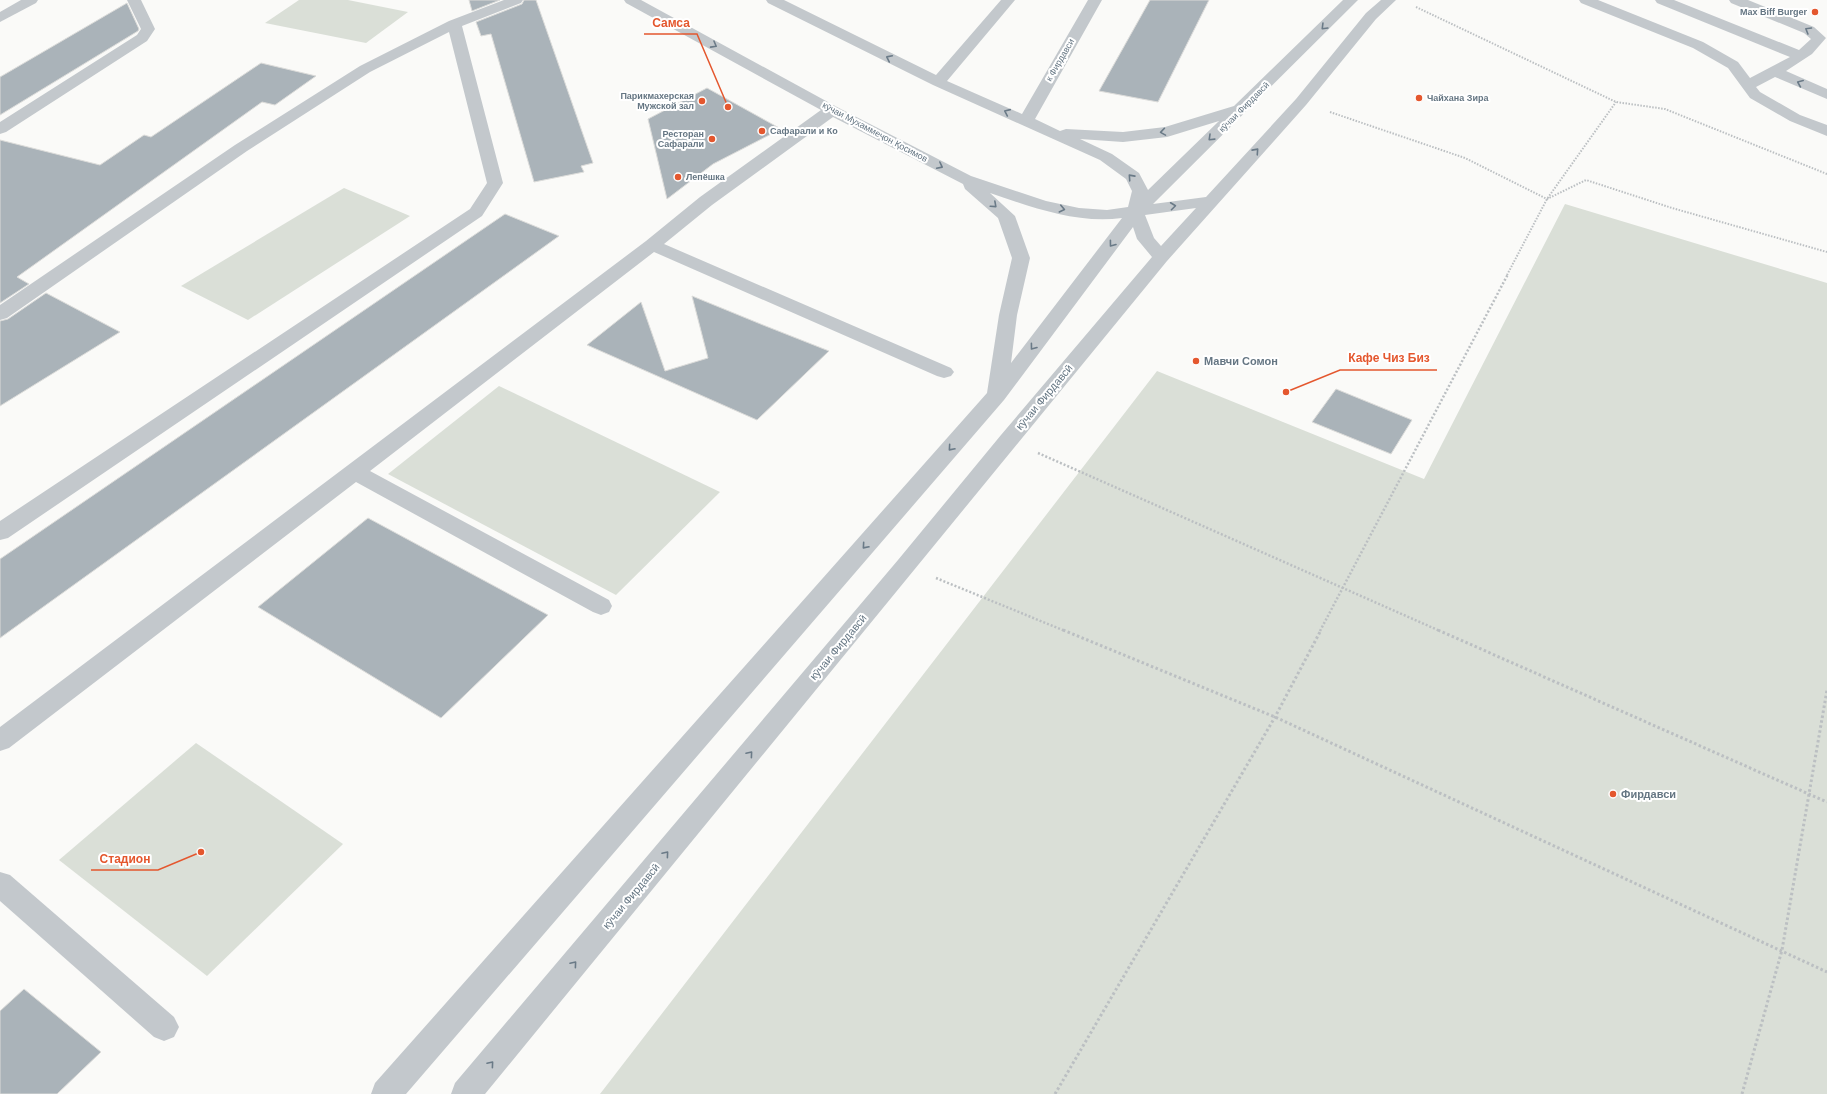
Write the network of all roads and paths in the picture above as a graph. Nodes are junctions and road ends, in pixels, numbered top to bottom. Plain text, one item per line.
1 (31, 0) edge
2 (134, 0) edge
3 (516, 0) edge
4 (630, 0) edge
5 (773, 0) edge
6 (1008, 0) edge
7 (1095, 0) edge
8 (1351, 0) edge
9 (1389, 0) edge
10 (1586, 0) edge
11 (1662, 0) edge
12 (1736, 0) edge
13 (793, 4) edge
14 (1416, 7) dead end
15 (0, 18) edge
16 (454, 24) junction
17 (1801, 56) junction
18 (1773, 71) junction
19 (938, 82) junction
20 (1748, 85) junction
21 (1827, 94) edge
22 (1301, 102) junction
23 (1616, 102) junction
24 (832, 110) junction
25 (1241, 110) junction
26 (1026, 121) junction
27 (0, 129) edge
28 (1827, 132) edge
29 (1055, 134) junction
30 (1827, 174) edge
31 (965, 179) junction
32 (1548, 199) junction
33 (1211, 201) junction
34 (1135, 212) junction
35 (652, 245) junction
36 (1827, 252) edge
37 (1161, 257) junction
38 (0, 314) edge
39 (944, 372) dead end
40 (997, 395) junction
41 (1008, 440) junction
42 (355, 472) junction
43 (0, 532) edge
44 (906, 566) junction
45 (1343, 589) junction
46 (601, 606) dead end
47 (1827, 690) edge
48 (1275, 717) junction
49 (0, 741) edge
50 (1809, 794) junction
51 (1827, 802) edge
52 (0, 884) edge
53 (1782, 950) junction
54 (1827, 972) edge
55 (164, 1027) dead end
56 (386, 1094) edge
57 (466, 1094) edge
58 (1055, 1094) edge
59 (1742, 1094) edge

1 - 15 street
2 - 27 street
3 - 16 street
4 -> 24 street, кӯчаи Мухаммеҷон Қосимов
5 - 13 street
6 - 19 street
7 - 26 street, к Фирдавси
8 -> 25 street, кӯчаи Фирдавсӣ
9 - 22 street, кӯчаи Фирдавсӣ
10 - 20 street
11 - 17 street
17 -> 12 street
19 -> 13 street
14 - 23 path
16 - 38 street
16 - 43 street
17 - 18 street
18 - 20 street
21 -> 18 street
26 -> 19 street
20 - 28 street
22 - 32 path
33 -> 22 street, кӯчаи Фирдавсӣ
23 - 30 path
23 - 32 path
24 -> 31 street, кӯчаи Мухаммеҷон Қосимов
24 - 35 street
25 -> 29 street
25 -> 34 street, кӯчаи Фирдавсӣ
26 - 29 street
34 -> 29 street
31 -> 34 street, кӯчаи Мухаммеҷон Қосимов
31 -> 40 street
32 - 36 path
32 - 45 path
34 -> 33 street
33 - 37 street, кӯчаи Фирдавсӣ
34 - 37 street
34 -> 40 street, кӯчаи Фирдавсӣ
35 - 39 street
35 - 42 street
37 - 41 street, кӯчаи Фирдавсӣ
40 -> 56 street, кӯчаи Фирдавсӣ
41 - 44 street, кӯчаи Фирдавсӣ
41 - 45 path
42 - 46 street
42 - 49 street
44 - 48 path
57 -> 44 street, кӯчаи Фирдавсӣ
45 - 48 path
45 - 50 path
47 - 50 path
48 - 53 path
48 - 58 path
50 - 51 path
50 - 53 path
52 - 55 street
53 - 54 path
53 - 59 path

